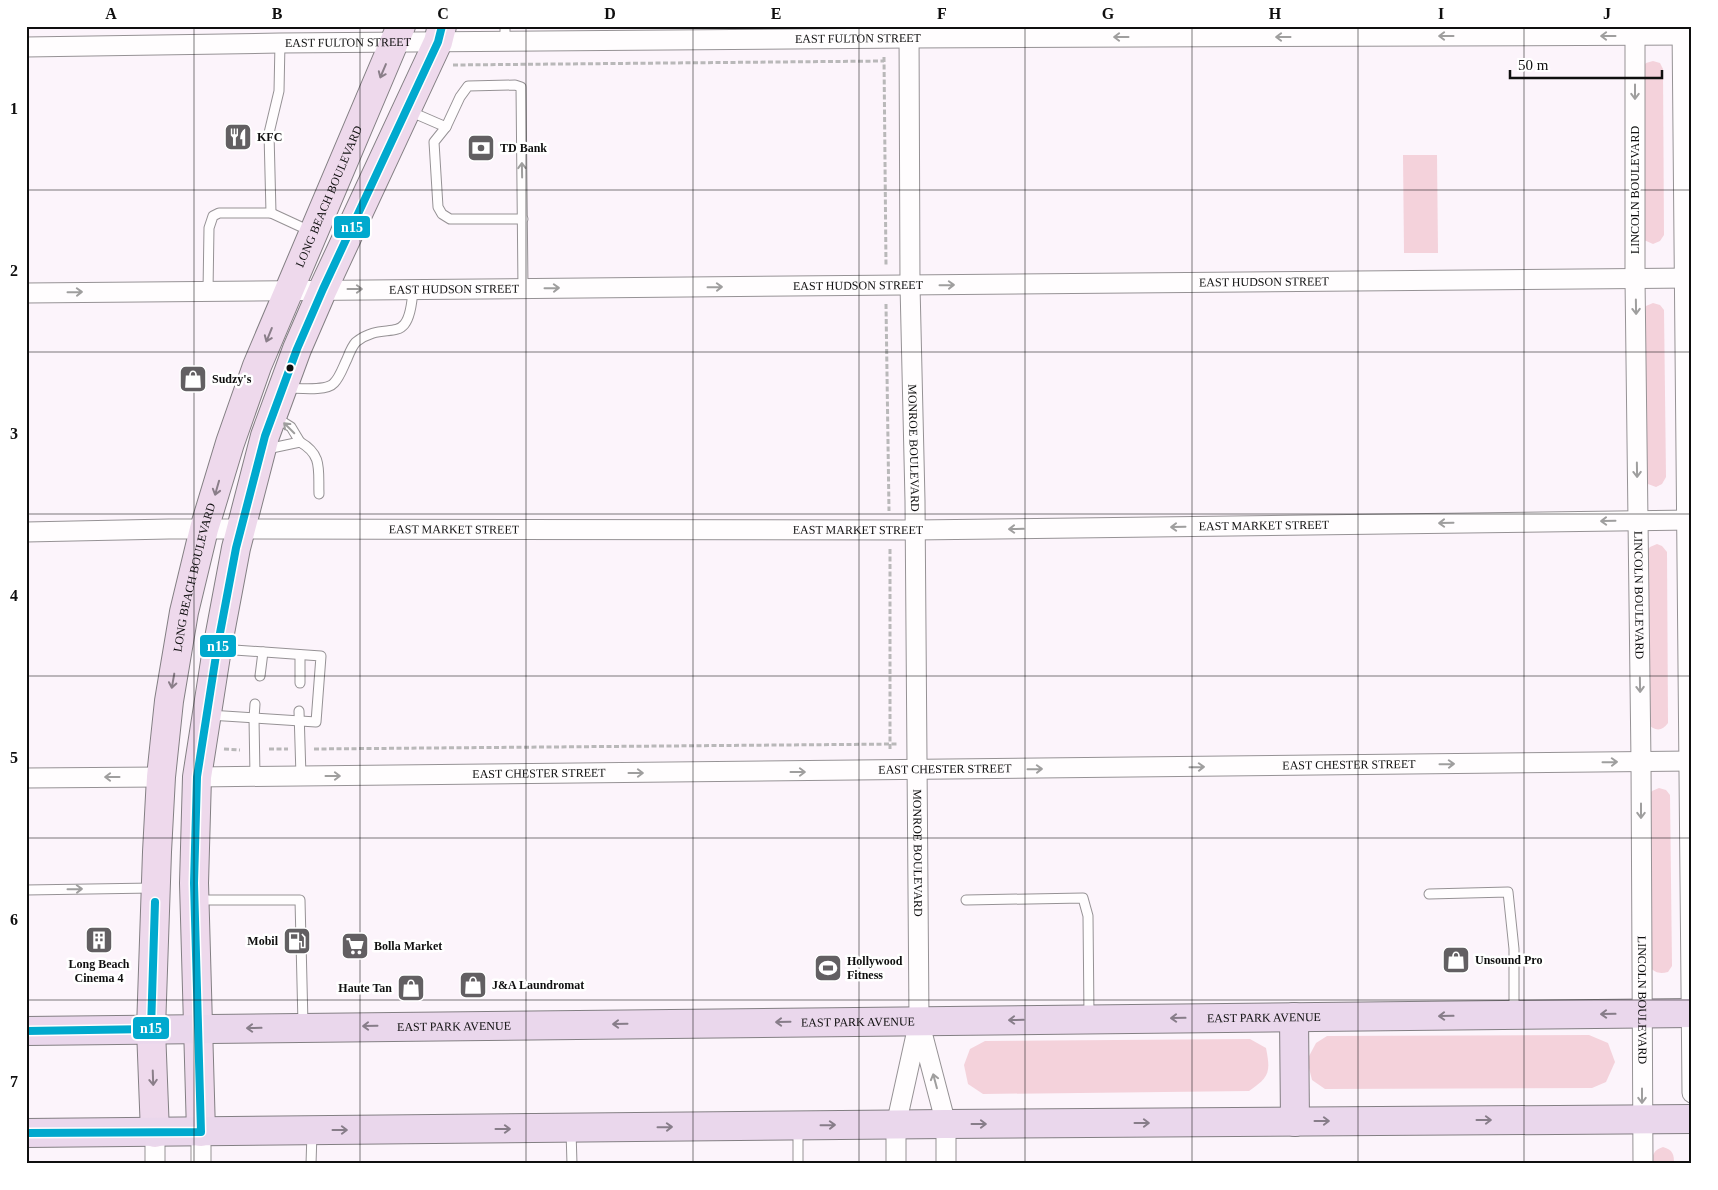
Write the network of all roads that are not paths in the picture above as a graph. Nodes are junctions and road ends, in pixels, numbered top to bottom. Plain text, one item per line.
1 (1635, 31) edge
2 (909, 32) edge
3 (1686, 32) edge
4 (398, 34) edge
5 (505, 34) edge
6 (280, 43) junction
7 (442, 44) edge
8 (26, 47) edge
9 (406, 110) junction
10 (446, 127) junction
11 (271, 213) junction
12 (523, 219) junction
13 (313, 232) junction
14 (1688, 278) edge
15 (1635, 279) junction
16 (910, 285) junction
17 (323, 289) junction
18 (413, 289) junction
19 (523, 289) junction
20 (288, 290) junction
21 (208, 291) junction
22 (26, 293) edge
23 (283, 388) junction
24 (273, 416) junction
25 (300, 442) junction
26 (262, 450) junction
27 (319, 494) dead end
28 (1689, 520) edge
29 (1638, 521) junction
30 (204, 529) junction
31 (240, 530) junction
32 (914, 530) junction
33 (26, 532) edge
34 (217, 649) junction
35 (264, 652) junction
36 (300, 654) junction
37 (260, 676) dead end
38 (300, 683) dead end
39 (255, 704) dead end
40 (207, 714) junction
41 (299, 716) junction
42 (254, 718) junction
43 (1690, 761) edge
44 (1641, 762) junction
45 (916, 770) junction
46 (255, 776) junction
47 (301, 776) junction
48 (161, 777) junction
49 (197, 777) junction
50 (26, 778) edge
51 (156, 888) junction
52 (26, 890) edge
53 (1429, 894) dead end
54 (195, 900) junction
55 (966, 900) dead end
56 (1691, 1013) edge
57 (1642, 1014) junction
58 (1514, 1015) junction
59 (1294, 1017) junction
60 (1089, 1019) junction
61 (919, 1021) junction
62 (303, 1027) junction
63 (198, 1028) junction
64 (151, 1030) junction
65 (26, 1031) edge
66 (1692, 1093) edge
67 (1642, 1119) junction
68 (1692, 1119) edge
69 (1296, 1122) junction
70 (946, 1124) junction
71 (896, 1125) junction
72 (798, 1126) junction
73 (571, 1128) junction
74 (312, 1130) junction
75 (155, 1132) junction
76 (201, 1132) junction
77 (26, 1133) edge
78 (155, 1164) edge
79 (201, 1164) edge
80 (311, 1164) edge
81 (572, 1164) edge
82 (798, 1164) edge
83 (896, 1164) edge
84 (946, 1164) edge
85 (1643, 1164) edge

1 -> 2 street, EAST FULTON STREET
1 - 3 street, EAST FULTON STREET
1 -> 15 street, LINCOLN BOULEVARD
2 - 5 street, EAST FULTON STREET
2 - 16 street, MONROE BOULEVARD
3 - 14 street
4 - 6 street, EAST FULTON STREET
4 - 7 street, EAST FULTON STREET
4 -> 13 main road, LONG BEACH BOULEVARD
5 - 7 street, EAST FULTON STREET
6 - 8 street, EAST FULTON STREET
6 - 11 lane
7 - 9 main road
9 - 10 lane
9 - 17 main road
10 - 12 lane
12 -> 10 lane
11 - 13 lane
11 - 21 lane
12 - 19 lane
13 - 20 main road, LONG BEACH BOULEVARD
14 - 15 street, EAST HUDSON STREET
14 - 28 street
16 -> 15 street, EAST HUDSON STREET
15 -> 29 street, LINCOLN BOULEVARD
19 -> 16 street, EAST HUDSON STREET
16 - 32 street, MONROE BOULEVARD
17 -> 18 street, EAST HUDSON STREET
17 - 20 street, EAST HUDSON STREET
17 - 23 main road
18 - 19 street, EAST HUDSON STREET
18 - 23 lane
20 - 21 street, EAST HUDSON STREET
20 -> 30 main road, LONG BEACH BOULEVARD
22 -> 21 street, EAST HUDSON STREET
23 - 24 main road
25 -> 24 lane
24 - 26 main road
25 - 26 lane
25 - 27 lane
26 - 31 main road
28 - 29 street, EAST MARKET STREET
28 - 43 street
29 -> 32 street, EAST MARKET STREET
29 -> 44 street, LINCOLN BOULEVARD
30 - 31 street, EAST MARKET STREET
30 - 33 street, EAST MARKET STREET
30 -> 48 main road, LONG BEACH BOULEVARD
31 - 32 street, EAST MARKET STREET
31 - 34 main road
32 - 45 street, MONROE BOULEVARD
34 - 35 lane
34 - 40 main road
35 - 36 lane
35 - 37 lane
36 - 38 lane
36 - 41 lane
39 - 42 lane
40 - 42 lane
40 - 49 main road
41 - 42 lane
41 - 47 lane
42 - 46 lane
43 - 44 street, EAST CHESTER STREET
43 - 56 street
45 -> 44 street, EAST CHESTER STREET
44 -> 57 street, LINCOLN BOULEVARD
47 -> 45 street, EAST CHESTER STREET
45 - 61 street, MONROE BOULEVARD
46 - 47 street, EAST CHESTER STREET
46 - 49 street, EAST CHESTER STREET
48 -> 50 street
48 - 51 main road, LONG BEACH BOULEVARD
49 - 54 main road
52 -> 51 lane
51 - 64 main road, LONG BEACH BOULEVARD
53 - 58 lane
54 - 62 lane
54 - 63 main road
55 - 60 lane
56 - 57 highway, EAST PARK AVENUE
56 - 66 street
57 -> 58 highway, EAST PARK AVENUE
57 -> 67 street, LINCOLN BOULEVARD
58 -> 59 highway, EAST PARK AVENUE
59 -> 60 highway, EAST PARK AVENUE
59 - 69 highway
60 -> 61 highway, EAST PARK AVENUE
61 -> 62 highway, EAST PARK AVENUE
70 -> 61 street, MONROE BOULEVARD
61 - 71 street, MONROE BOULEVARD
62 -> 63 highway, EAST PARK AVENUE
63 - 64 highway, EAST PARK AVENUE
63 - 76 main road
64 - 65 highway, EAST PARK AVENUE
64 -> 75 main road, LONG BEACH BOULEVARD
67 - 68 highway
69 -> 67 highway
67 - 85 street, LINCOLN BOULEVARD
70 -> 69 highway
70 - 71 highway
70 - 84 street, MONROE BOULEVARD
72 -> 71 highway
71 - 83 street, MONROE BOULEVARD
73 -> 72 highway
72 - 82 lane
74 -> 73 highway
73 - 81 lane
74 - 76 highway
74 - 80 lane
75 - 76 highway
75 - 77 highway
75 - 78 street, LONG BEACH BOULEVARD
76 - 79 street

